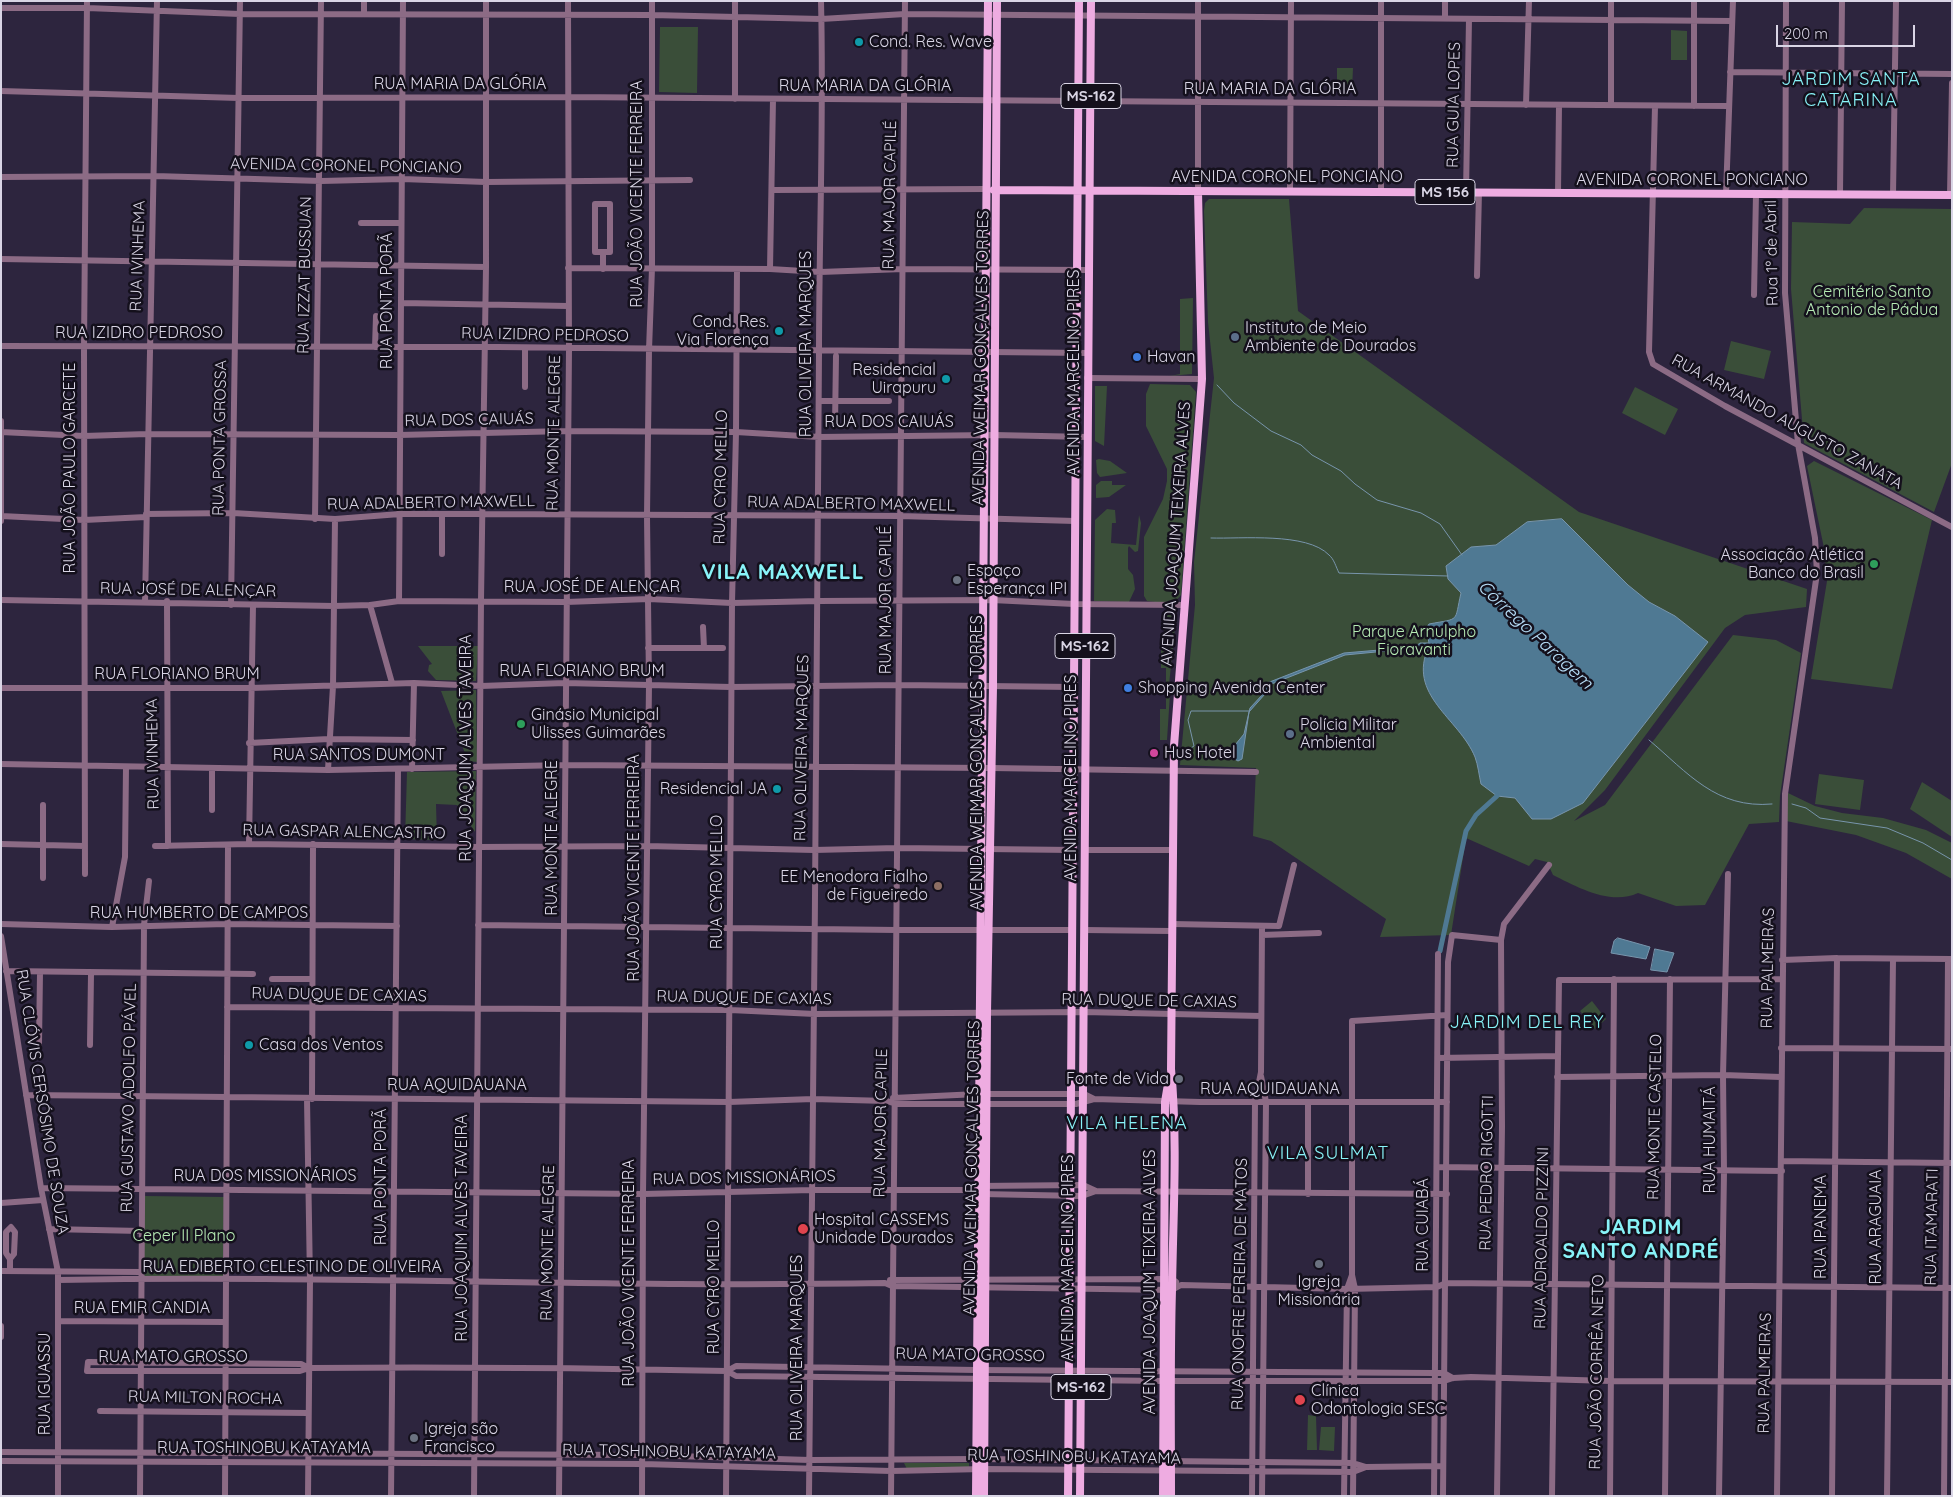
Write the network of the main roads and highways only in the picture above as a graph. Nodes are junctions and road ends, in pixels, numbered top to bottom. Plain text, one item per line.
1 (988, 1) edge
2 (997, 1) edge
3 (1079, 1) edge
4 (1091, 1) edge
5 (987, 190) junction
6 (997, 190) junction
7 (1078, 190) junction
8 (1089, 190) junction
9 (1198, 191) junction
10 (1951, 195) edge
11 (990, 270) junction
12 (1075, 521) junction
13 (1087, 521) junction
14 (1073, 850) junction
15 (1085, 850) junction
16 (1073, 930) junction
17 (1084, 930) junction
18 (1171, 1069) junction
19 (983, 1104) junction
20 (1168, 1279) junction
21 (1168, 1290) junction
22 (981, 1469) junction
23 (976, 1496) edge
24 (984, 1496) edge
25 (1068, 1496) edge
26 (1080, 1496) edge
27 (1163, 1496) edge
28 (1172, 1496) edge

1 - 5 main road, AVENIDA WEIMAR GONÇALVES TORRES
2 - 6 main road, AVENIDA WEIMAR GONÇALVES TORRES
3 - 7 main road, AVENIDA MARCELINO PIRES / MS-162
4 - 8 main road, AVENIDA MARCELINO PIRES / MS-162
5 - 6 main road, AVENIDA CORONEL PONCIANO
5 - 11 main road, AVENIDA WEIMAR GONÇALVES TORRES
6 - 7 main road, AVENIDA CORONEL PONCIANO
6 - 11 main road, AVENIDA WEIMAR GONÇALVES TORRES
7 - 8 main road, AVENIDA CORONEL PONCIANO / MS 156
7 - 12 main road, AVENIDA MARCELINO PIRES / MS-162
8 - 9 main road, AVENIDA CORONEL PONCIANO / MS 156
8 - 13 main road, AVENIDA MARCELINO PIRES / MS-162
9 - 10 main road, AVENIDA CORONEL PONCIANO / MS 156
9 - 18 main road, AVENIDA JOAQUIM TEIXEIRA ALVES
11 - 19 main road, AVENIDA WEIMAR GONÇALVES TORRES
11 - 19 main road, AVENIDA WEIMAR GONÇALVES TORRES
12 - 13 main road
12 - 14 main road, AVENIDA MARCELINO PIRES / MS-162
13 - 15 main road, AVENIDA MARCELINO PIRES / MS-162
14 - 15 main road
14 - 16 main road, AVENIDA MARCELINO PIRES / MS-162
15 - 17 main road, AVENIDA MARCELINO PIRES / MS-162
16 - 17 main road
16 - 25 main road, AVENIDA MARCELINO PIRES / MS-162
17 - 26 main road, AVENIDA MARCELINO PIRES / MS-162
18 - 20 main road, AVENIDA JOAQUIM TEIXEIRA ALVES
18 - 20 main road, AVENIDA JOAQUIM TEIXEIRA ALVES
19 - 22 main road, AVENIDA WEIMAR GONÇALVES TORRES
20 - 21 main road, AVENIDA JOAQUIM TEIXEIRA ALVES
21 - 27 main road, AVENIDA JOAQUIM TEIXEIRA ALVES
21 - 28 main road, AVENIDA JOAQUIM TEIXEIRA ALVES
22 - 23 main road, AVENIDA WEIMAR GONÇALVES TORRES
22 - 24 main road, AVENIDA WEIMAR GONÇALVES TORRES

